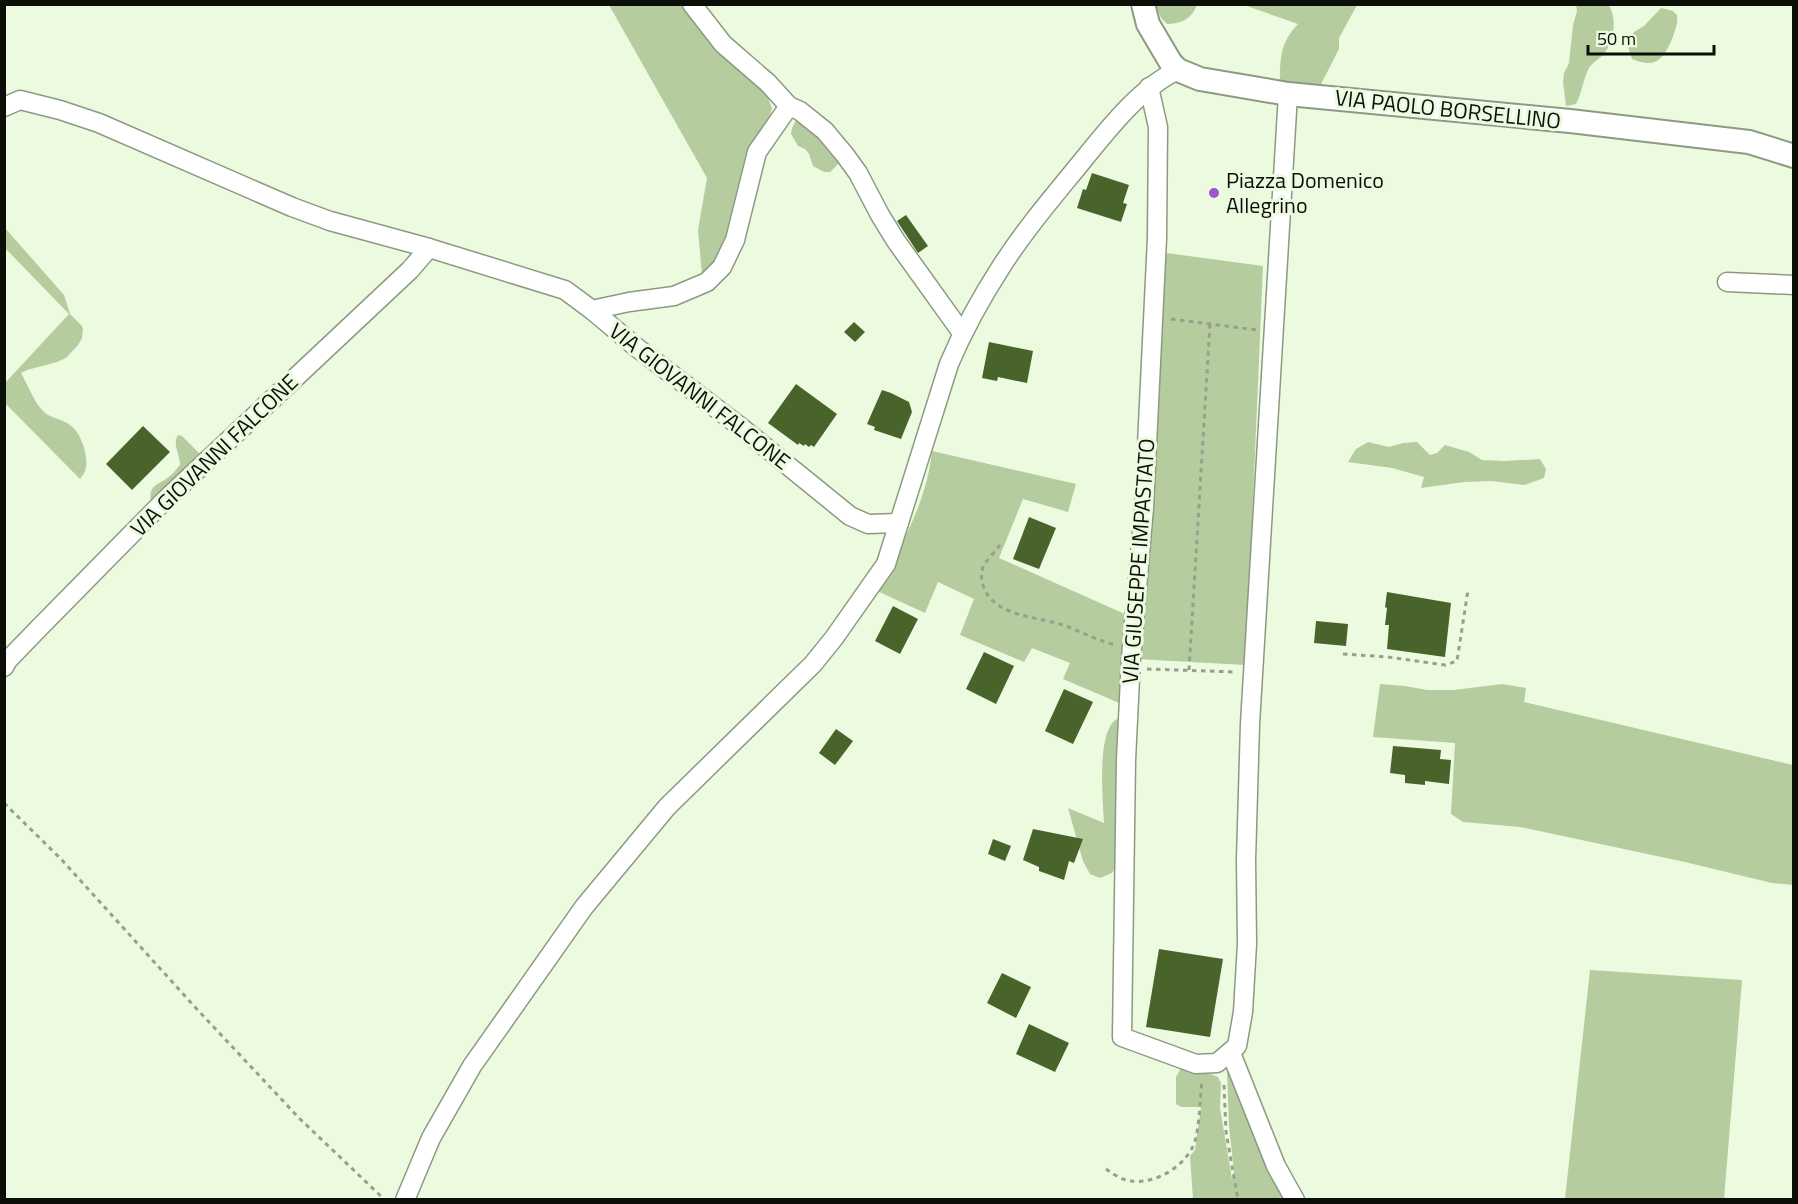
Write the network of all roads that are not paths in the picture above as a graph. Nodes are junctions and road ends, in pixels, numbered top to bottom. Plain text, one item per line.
1 (692, 4) edge
2 (1143, 4) edge
3 (1178, 70) junction
4 (1149, 87) junction
5 (1288, 94) junction
6 (789, 106) junction
7 (4, 107) edge
8 (1794, 156) edge
9 (429, 248) junction
10 (1727, 282) dead end
11 (1794, 285) edge
12 (592, 310) junction
13 (962, 333) junction
14 (899, 523) junction
15 (4, 667) edge
16 (1227, 1056) junction
17 (405, 1200) edge
18 (1295, 1200) edge

1 - 6 street
2 - 3 street
3 - 4 street
3 - 5 street, VIA PAOLO BORSELLINO
4 - 13 street
4 - 16 street, VIA GIUSEPPE IMPASTATO
5 - 8 street, VIA PAOLO BORSELLINO
5 - 16 street
6 - 12 street
6 - 13 street
7 - 9 street, VIA GIOVANNI FALCONE
9 - 12 street, VIA GIOVANNI FALCONE
9 - 15 street, VIA GIOVANNI FALCONE
10 - 11 street
12 - 14 street, VIA GIOVANNI FALCONE
13 - 14 street
14 - 17 street
16 - 18 street

